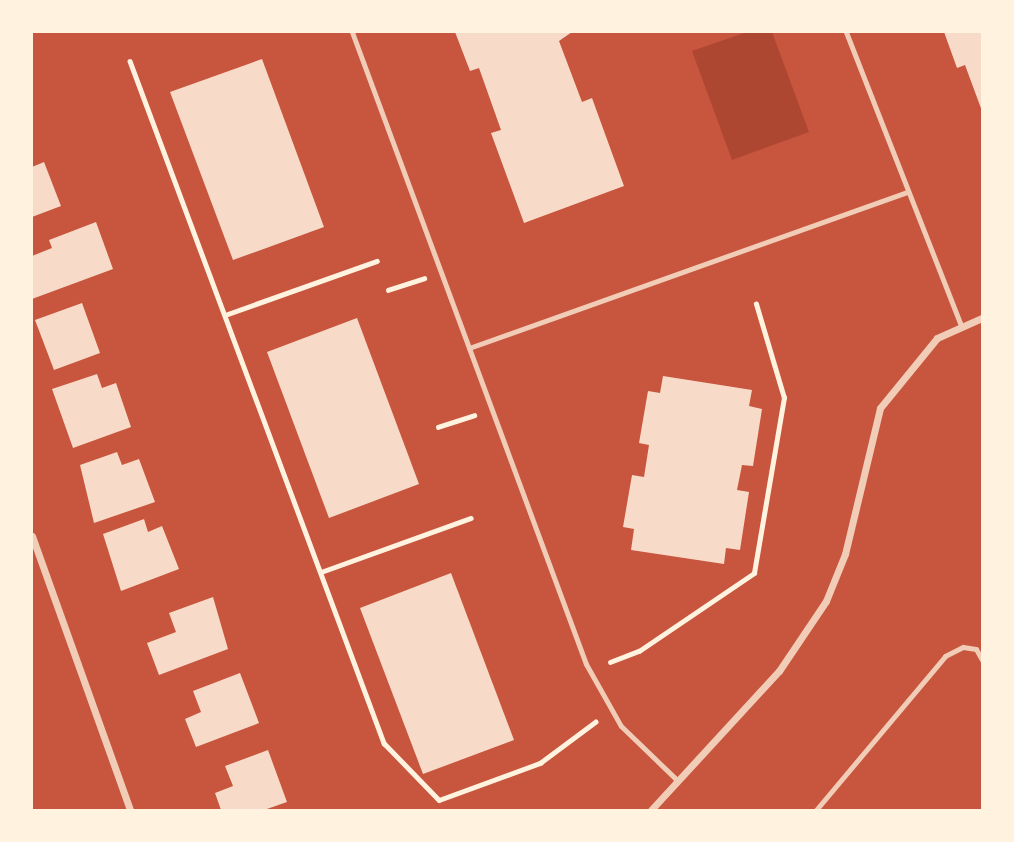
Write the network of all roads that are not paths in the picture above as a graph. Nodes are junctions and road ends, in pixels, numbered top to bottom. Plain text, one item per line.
1 (352, 32) edge
2 (846, 32) edge
3 (906, 192) junction
4 (982, 318) edge
5 (961, 326) junction
6 (469, 348) junction
7 (32, 536) edge
8 (982, 660) edge
9 (678, 781) junction
10 (130, 810) edge
11 (652, 810) edge
12 (816, 810) edge

1 - 6 lane
2 - 3 lane
3 - 5 lane
3 - 6 lane
4 - 5 street
5 - 9 street
6 - 9 lane
7 - 10 street
8 - 12 lane
9 - 11 street

